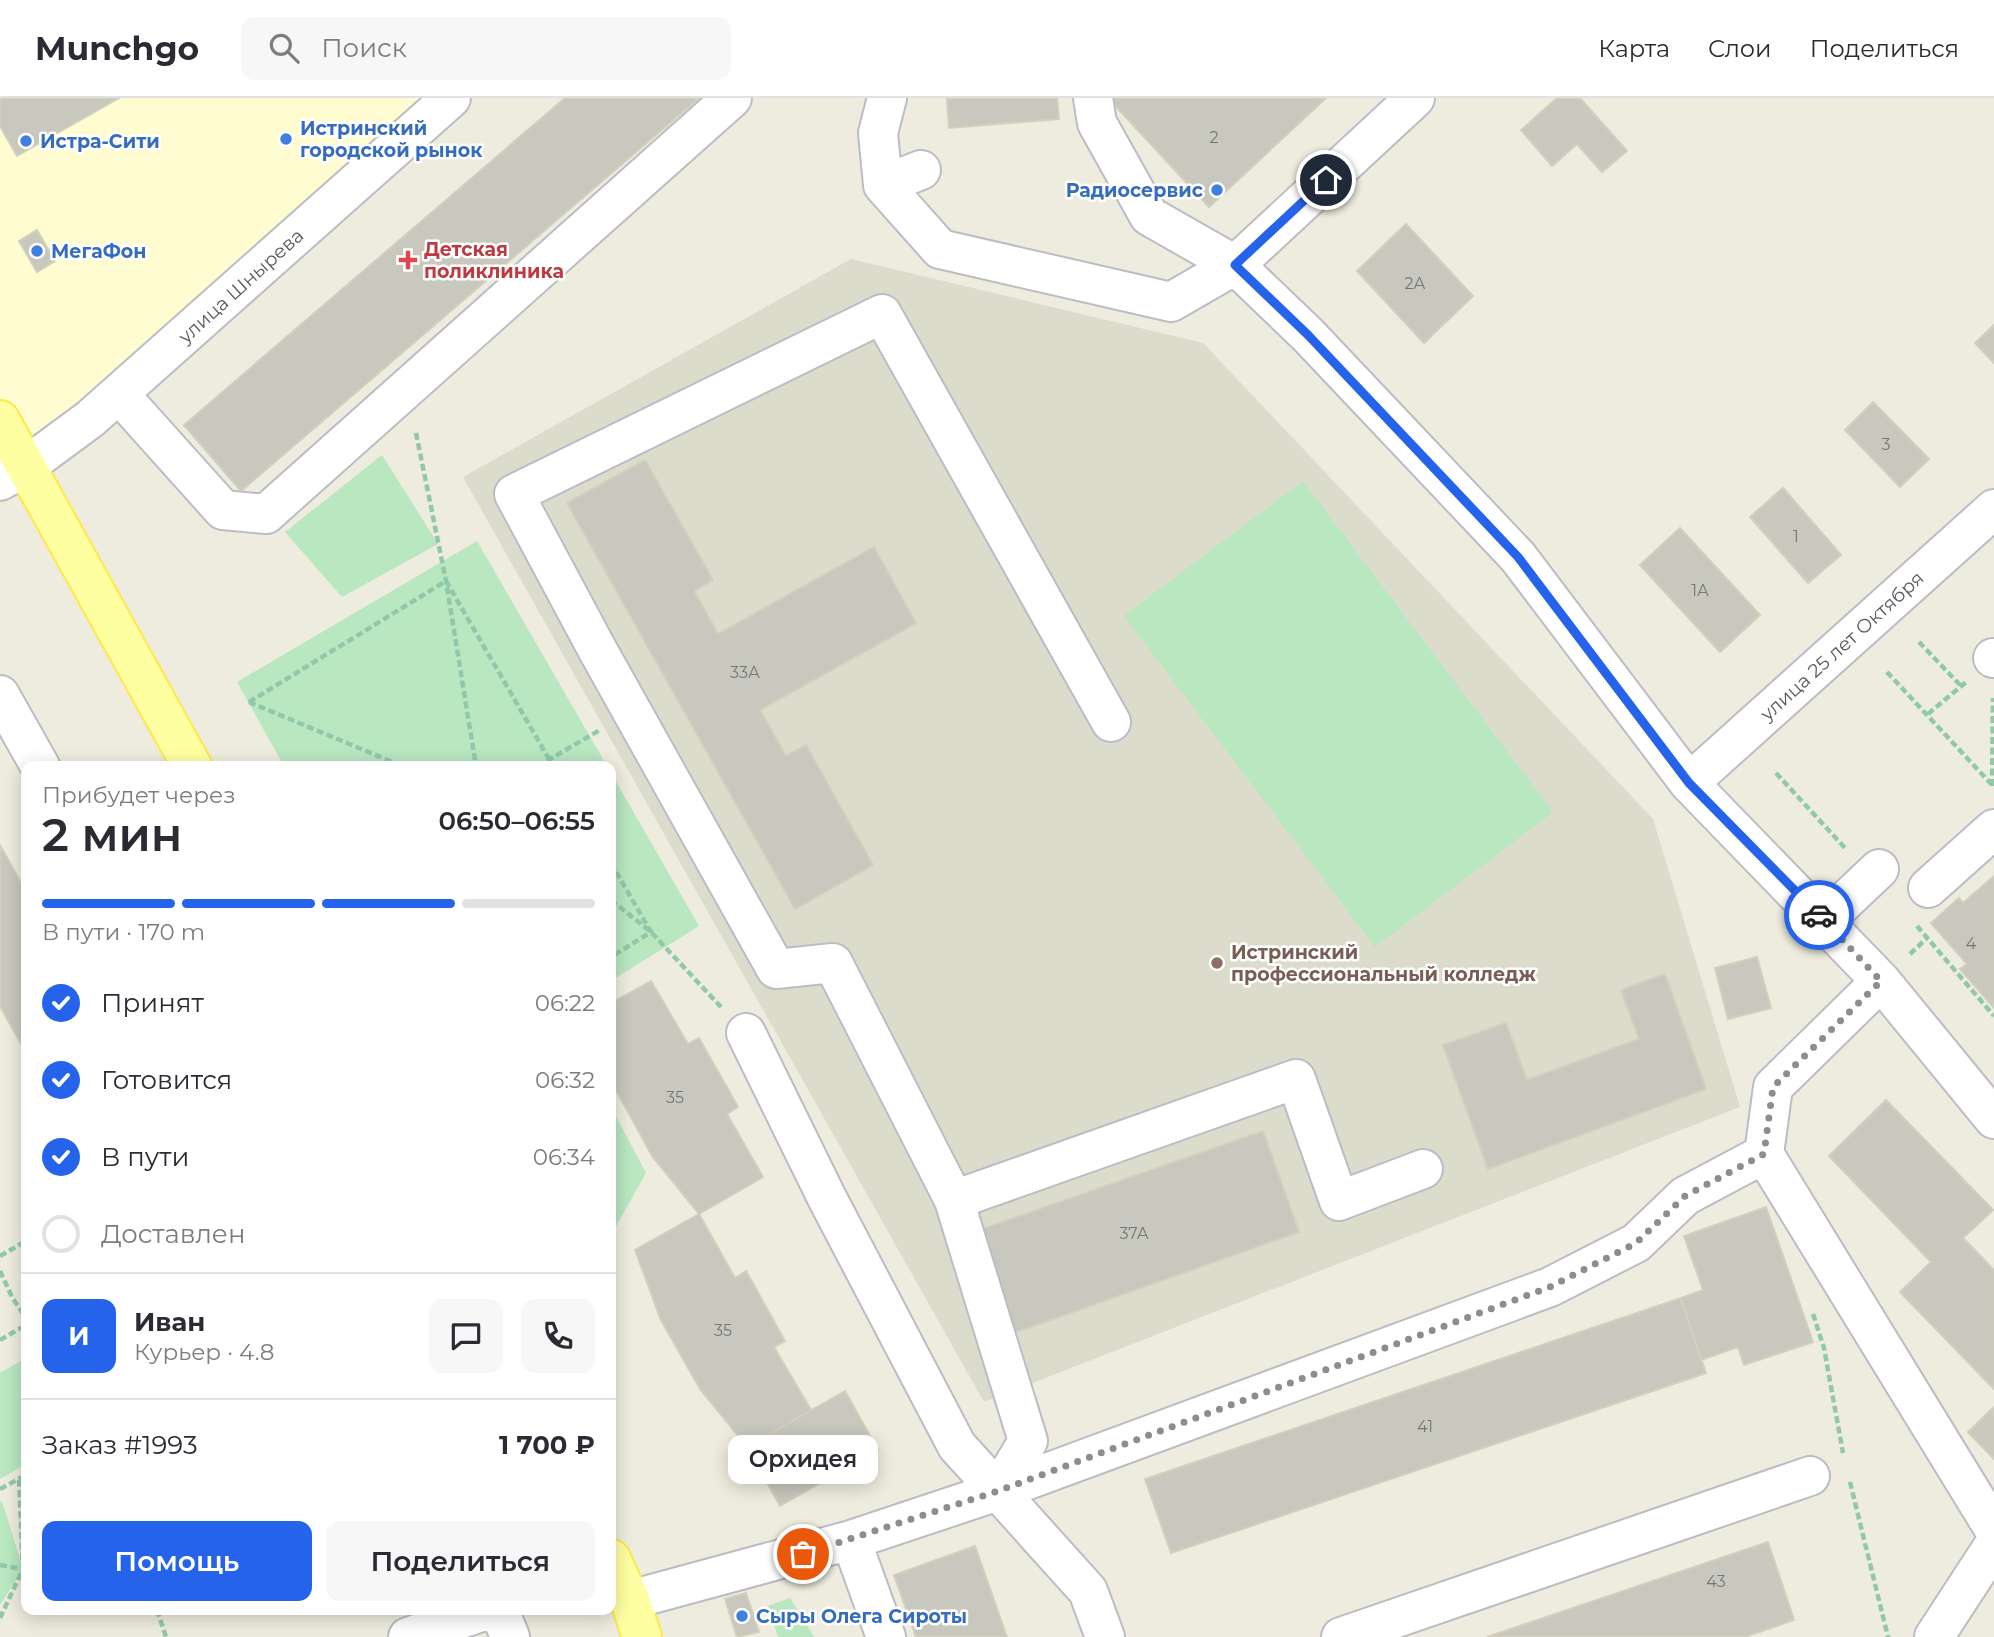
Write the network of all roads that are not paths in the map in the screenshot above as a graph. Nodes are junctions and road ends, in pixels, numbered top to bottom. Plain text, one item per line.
1 (451, 98) edge
2 (732, 98) edge
3 (887, 98) edge
4 (1093, 98) edge
5 (1415, 98) edge
6 (921, 170) dead end
7 (883, 185) junction
8 (1235, 265) junction
9 (119, 394) junction
10 (0, 420) edge
11 (13, 474) edge
12 (1994, 509) edge
13 (0, 695) edge
14 (1111, 722) dead end
15 (37, 761) edge
16 (189, 761) edge
17 (1689, 783) junction
18 (1994, 829) edge
19 (1879, 869) dead end
20 (1928, 888) dead end
21 (1824, 921) junction
22 (1881, 981) junction
23 (746, 1033) road end
24 (1994, 1119) edge
25 (1764, 1154) junction
26 (1423, 1169) dead end
27 (954, 1200) junction
28 (1810, 1476) dead end
29 (998, 1491) junction
30 (1994, 1529) edge
31 (851, 1540) junction
32 (1994, 1545) edge
33 (616, 1570) edge
34 (630, 1600) junction
35 (472, 1615) edge
36 (501, 1615) edge
37 (408, 1637) edge
38 (510, 1637) edge
39 (642, 1637) edge
40 (886, 1637) edge
41 (1105, 1637) edge
42 (1341, 1637) edge
43 (1934, 1637) edge

1 - 9 street, улица Шнырева
2 - 9 street
3 - 7 street
4 - 8 street
5 - 8 street
6 - 7 street
7 - 8 street
8 - 17 street
9 - 11 street, улица Шнырева
10 - 11 main road
11 - 16 main road
12 - 17 street, улица 25 лет Октября
13 - 15 street
14 - 27 street
17 - 21 street
18 - 20 street
19 - 21 street
21 - 22 street
22 - 24 street
22 - 25 street
23 - 29 street
25 - 29 street
25 - 30 street
26 - 27 street
27 - 29 street
28 - 42 street
29 - 31 street
29 - 41 street
31 - 34 street
31 - 40 street
32 - 43 street
33 - 34 main road
34 - 39 main road
35 - 37 street
36 - 38 street

